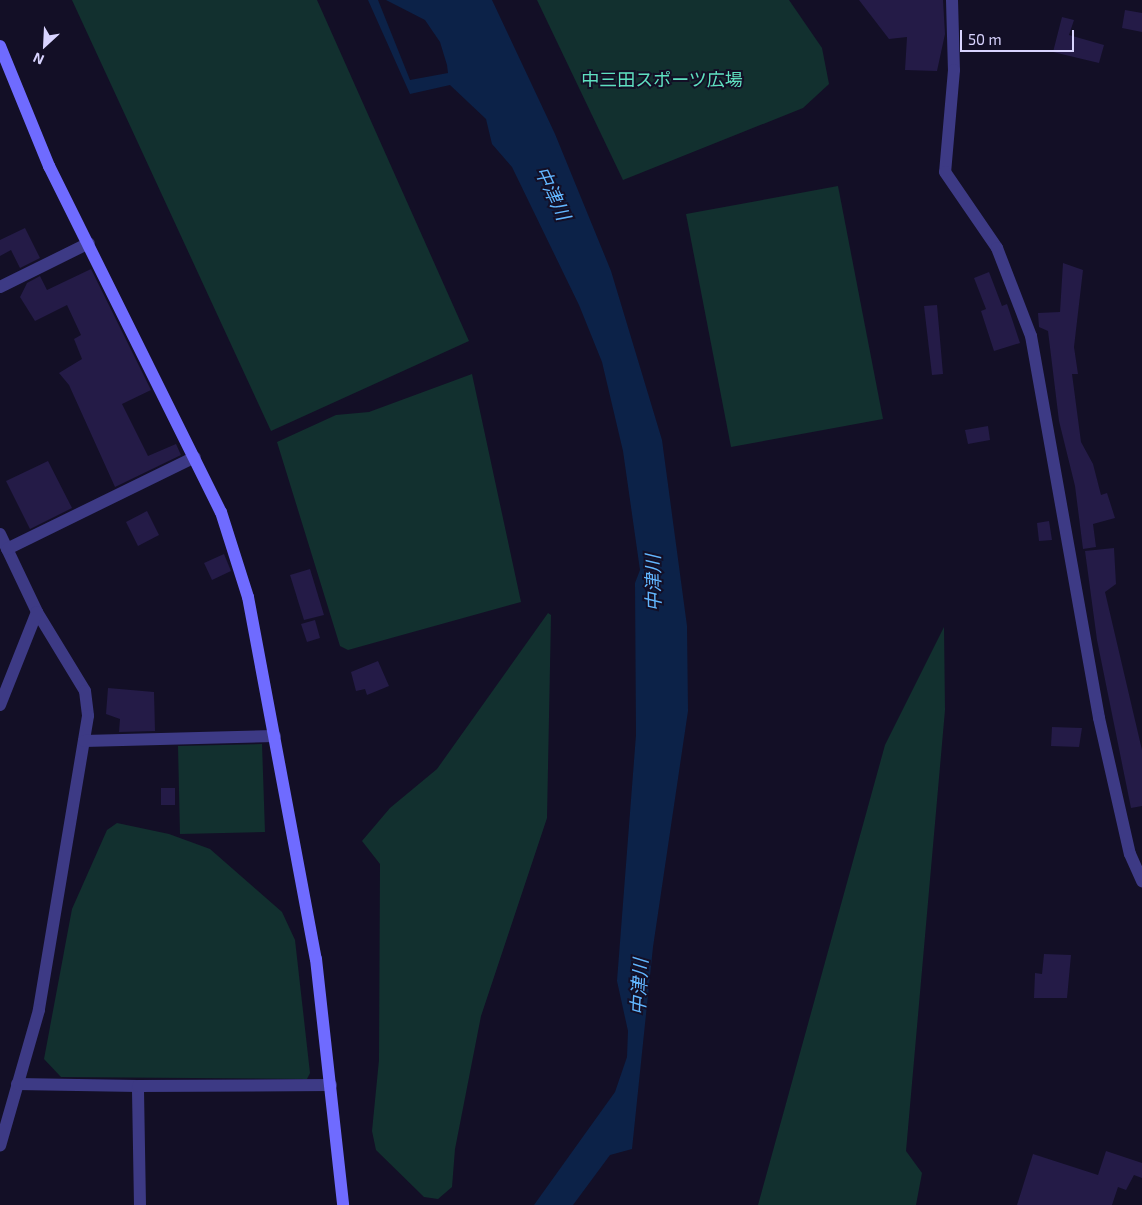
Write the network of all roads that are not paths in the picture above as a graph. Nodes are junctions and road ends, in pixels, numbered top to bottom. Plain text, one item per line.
1 (952, 0) edge
2 (0, 46) edge
3 (88, 243) junction
4 (0, 287) edge
5 (195, 457) junction
6 (0, 534) edge
7 (7, 549) junction
8 (37, 612) junction
9 (0, 705) edge
10 (275, 736) junction
11 (84, 741) junction
12 (1142, 881) edge
13 (18, 1084) junction
14 (331, 1085) junction
15 (138, 1086) junction
16 (0, 1146) edge
17 (140, 1205) edge
18 (343, 1205) edge

1 - 12 street
2 - 3 street
3 - 4 street
3 - 5 street
5 - 7 street
5 - 10 street
6 - 7 street
7 - 8 street
8 - 9 street
8 - 11 street
10 - 11 street
10 - 14 street
11 - 13 street
13 - 15 street
13 - 16 street
14 - 15 street
14 - 18 street
15 - 17 street

